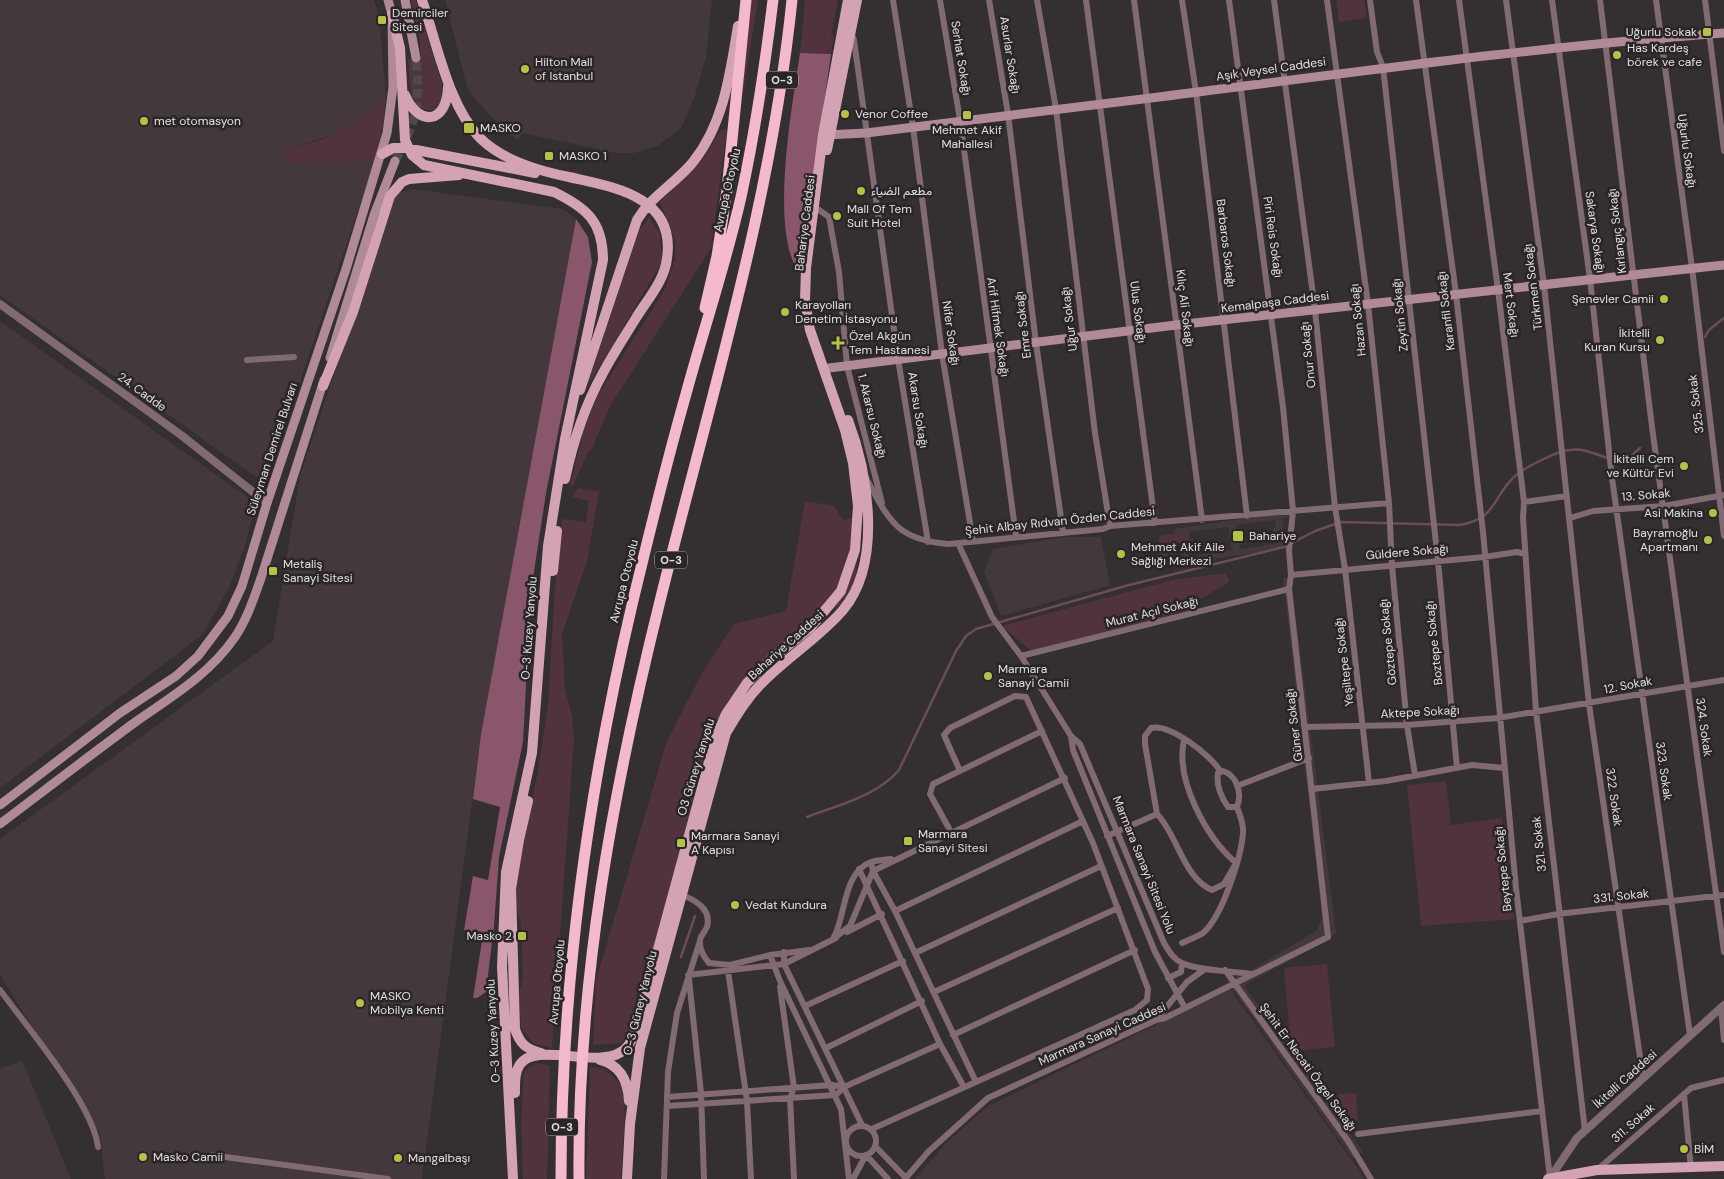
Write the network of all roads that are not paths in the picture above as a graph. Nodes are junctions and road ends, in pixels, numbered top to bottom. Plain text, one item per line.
1 (388, 0) edge
2 (405, 0) edge
3 (422, 0) edge
4 (745, 0) edge
5 (773, 0) edge
6 (792, 0) edge
7 (799, 0) edge
8 (848, 0) edge
9 (856, 0) edge
10 (893, 0) edge
11 (940, 0) edge
12 (989, 0) edge
13 (1037, 0) edge
14 (1086, 0) edge
15 (1134, 0) edge
16 (1182, 0) edge
17 (1229, 0) edge
18 (1274, 0) edge
19 (1327, 0) edge
20 (1370, 0) edge
21 (1416, 0) edge
22 (1459, 0) edge
23 (1506, 0) edge
24 (1552, 0) edge
25 (1600, 0) edge
26 (1656, 0) edge
27 (1705, 0) edge
28 (392, 14) junction
29 (790, 26) junction
30 (850, 30) junction
31 (1724, 33) edge
32 (1710, 34) junction
33 (1660, 38) junction
34 (1606, 42) junction
35 (1558, 48) junction
36 (1514, 54) junction
37 (416, 58) tunnel mouth
38 (1466, 59) junction
39 (1425, 62) junction
40 (1383, 67) junction
41 (1337, 73) junction
42 (448, 78) junction
43 (1284, 79) junction
44 (1241, 85) junction
45 (404, 92) junction
46 (1196, 92) junction
47 (1147, 98) junction
48 (1100, 103) junction
49 (1056, 109) junction
50 (1008, 114) junction
51 (960, 120) junction
52 (913, 127) junction
53 (866, 133) junction
54 (826, 135) junction
55 (406, 148) junction
56 (1724, 151) edge
57 (382, 154) junction
58 (395, 161) tunnel mouth
59 (467, 173) junction
60 (568, 177) junction
61 (819, 210) junction
62 (1724, 264) edge
63 (1692, 268) junction
64 (1634, 275) junction
65 (1590, 280) junction
66 (1544, 285) junction
67 (1498, 290) junction
68 (1456, 294) junction
69 (1410, 300) junction
70 (0, 304) edge
71 (1368, 304) junction
72 (1315, 310) junction
73 (1272, 315) junction
74 (1224, 321) junction
75 (1176, 325) junction
76 (1129, 331) junction
77 (1082, 337) junction
78 (1036, 343) junction
79 (989, 347) junction
80 (942, 354) junction
81 (294, 358) dead end
82 (697, 359) junction
83 (898, 359) junction
84 (247, 360) dead end
85 (847, 366) junction
86 (829, 368) junction
87 (322, 386) junction
88 (565, 439) junction
89 (863, 472) junction
90 (1721, 495) edge
91 (1568, 496) junction
92 (1524, 502) junction
93 (267, 503) junction
94 (1389, 503) junction
95 (1664, 506) junction
96 (1335, 507) junction
97 (1616, 509) junction
98 (1293, 511) junction
99 (885, 512) junction
100 (1247, 516) junction
101 (1570, 518) junction
102 (1202, 520) junction
103 (1155, 523) junction
104 (1110, 526) junction
105 (1063, 532) junction
106 (1016, 536) junction
107 (1724, 536) edge
108 (973, 541) junction
109 (928, 542) junction
110 (958, 543) junction
111 (1525, 554) junction
112 (1484, 557) junction
113 (1438, 561) junction
114 (1392, 566) junction
115 (1345, 569) junction
116 (1291, 575) junction
117 (1289, 589) junction
118 (1021, 656) junction
119 (1724, 680) edge
120 (1688, 686) junction
121 (1642, 695) junction
122 (1589, 704) junction
123 (1536, 711) junction
124 (1498, 718) junction
125 (1453, 722) junction
126 (1407, 725) junction
127 (1363, 726) junction
128 (1305, 727) junction
129 (1042, 731) junction
130 (1071, 736) junction
131 (1184, 740) junction
132 (1309, 758) junction
133 (1457, 768) junction
134 (1504, 768) junction
135 (960, 771) junction
136 (1220, 772) junction
137 (1415, 776) junction
138 (1065, 778) junction
139 (1369, 783) junction
140 (1237, 786) junction
141 (1312, 789) junction
142 (0, 806) edge
143 (1237, 807) junction
144 (1157, 814) junction
145 (1083, 821) junction
146 (0, 824) edge
147 (1118, 831) junction
148 (951, 832) junction
149 (1107, 836) junction
150 (899, 856) junction
151 (871, 862) junction
152 (1236, 863) junction
153 (1101, 866) junction
154 (859, 869) junction
155 (873, 871) junction
156 (866, 884) junction
157 (677, 894) junction
158 (1716, 896) junction
159 (1724, 896) edge
160 (1670, 902) junction
161 (1118, 908) junction
162 (1619, 908) junction
163 (895, 911) junction
164 (882, 914) junction
165 (1558, 914) junction
166 (1520, 921) junction
167 (1328, 937) joint
168 (833, 939) junction
169 (700, 941) junction
170 (1182, 943) dead end
171 (814, 950) junction
172 (1134, 950) junction
173 (784, 952) junction
174 (1724, 952) edge
175 (770, 954) junction
176 (915, 954) junction
177 (903, 961) junction
178 (1182, 963) junction
179 (784, 964) junction
180 (775, 965) junction
181 (729, 968) junction
182 (1205, 969) junction
183 (1225, 970) junction
184 (1253, 974) junction
185 (688, 975) junction
186 (1168, 978) junction
187 (780, 981) junction
188 (1234, 984) junction
189 (0, 990) edge
190 (934, 992) junction
191 (1177, 995) junction
192 (922, 1001) junction
193 (805, 1006) junction
194 (1723, 1006) edge
195 (1185, 1008) junction
196 (1156, 1020) junction
197 (953, 1035) junction
198 (1690, 1035) junction
199 (1724, 1038) edge
200 (940, 1044) junction
201 (826, 1048) junction
202 (548, 1055) junction
203 (594, 1058) junction
204 (1644, 1078) junction
205 (1724, 1080) edge
206 (976, 1082) junction
207 (832, 1085) junction
208 (844, 1087) junction
209 (964, 1087) junction
210 (794, 1088) junction
211 (745, 1090) junction
212 (702, 1093) junction
213 (1684, 1094) junction
214 (836, 1095) junction
215 (668, 1097) junction
216 (790, 1098) junction
217 (747, 1101) junction
218 (702, 1103) junction
219 (667, 1106) junction
220 (1542, 1111) junction
221 (630, 1124) junction
222 (862, 1125) junction
223 (872, 1129) junction
224 (511, 1131) junction
225 (1585, 1131) junction
226 (1358, 1134) dead end
227 (846, 1143) junction
228 (876, 1146) junction
229 (98, 1147) dead end
230 (211, 1155) dead end
231 (866, 1155) junction
232 (1724, 1166) edge
233 (1690, 1169) junction
234 (1597, 1170) junction
235 (906, 1178) edge
236 (388, 1179) edge
237 (513, 1179) edge
238 (561, 1179) edge
239 (579, 1179) edge
240 (627, 1179) edge
241 (664, 1179) edge
242 (704, 1179) edge
243 (751, 1179) edge
244 (794, 1179) edge
245 (849, 1179) edge
246 (853, 1179) edge
247 (888, 1179) edge
248 (1372, 1179) edge
249 (1549, 1179) edge

1 - 28 main road, Süleyman Demirel Bulvarı
2 - 37 main road
3 - 42 main road
4 - 82 highway
4 - 88 main road
5 - 82 highway, Avrupa Otoyolu / O-3
6 - 29 highway, O-3
7 - 29 highway
8 - 54 main road
9 - 30 main road, Bahariye Caddesi
10 - 52 street, Nifer Sokağı
11 - 51 street, Serhat Sokağı
12 - 50 street, Asurlar Sokağı
13 - 49 street, Uğur Sokağı
14 - 48 street, Ulus Sokağı
15 - 47 street, Kılıç Ali Sokağı
16 - 46 street, Barbaros Sokağı
17 - 44 street, Piri Reis Sokağı
18 - 43 street, Onur Sokağı
19 - 41 street, Hazan Sokağı
20 - 40 street, Zeytin Sokağı
21 - 39 street, Karanfil Sokağı
22 - 38 street, Mert Sokağı
23 - 36 street, Türkmen Sokağı
24 - 35 street, Sakarya Sokağı
25 - 34 street, Kırlangıç Sokağı
26 - 33 street, Uğurlu Sokağı
27 - 32 street
28 - 45 main road
28 - 57 main road, Süleyman Demirel Bulvarı
29 - 239 highway, O-3
30 - 53 street, Akarsu Sokağı
30 - 54 main road, Bahariye Caddesi
31 - 32 main road, Aşık Veysel Caddesi
32 - 33 main road, Aşık Veysel Caddesi
32 - 56 street
33 - 34 main road, Aşık Veysel Caddesi
33 - 63 street, Uğurlu Sokağı
34 - 35 main road, Aşık Veysel Caddesi
34 - 64 street, Kırlangıç Sokağı
35 - 36 main road, Aşık Veysel Caddesi
35 - 65 street, Sakarya Sokağı
36 - 38 main road, Aşık Veysel Caddesi
36 - 66 street, Türkmen Sokağı
38 - 39 main road, Aşık Veysel Caddesi
38 - 67 street, Mert Sokağı
39 - 40 main road, Aşık Veysel Caddesi
39 - 68 street, Karanfil Sokağı
40 - 41 main road, Aşık Veysel Caddesi
40 - 69 street, Zeytin Sokağı
41 - 43 main road, Aşık Veysel Caddesi
41 - 71 street, Hazan Sokağı
42 - 45 main road
42 - 60 main road
43 - 44 main road, Aşık Veysel Caddesi
43 - 72 street, Onur Sokağı
44 - 46 main road, Aşık Veysel Caddesi
44 - 73 street, Piri Reis Sokağı
45 - 55 main road
46 - 47 main road, Aşık Veysel Caddesi
46 - 74 street, Barbaros Sokağı
47 - 48 main road, Aşık Veysel Caddesi
47 - 75 street, Kılıç Ali Sokağı
48 - 49 main road, Aşık Veysel Caddesi
48 - 76 street, Ulus Sokağı
49 - 50 main road, Aşık Veysel Caddesi
49 - 77 street, Uğur Sokağı
50 - 51 main road, Aşık Veysel Caddesi
50 - 78 street, Emre Sokağı
51 - 52 main road, Aşık Veysel Caddesi
51 - 79 street, Arif Hifmek Sokağı
52 - 53 main road, Aşık Veysel Caddesi
52 - 80 street, Nifer Sokağı
53 - 54 main road, Aşık Veysel Caddesi
53 - 83 street, Akarsu Sokağı
54 - 61 main road, Bahariye Caddesi
54 - 157 main road, O3 Güney Yanyolu
55 - 57 main road
55 - 59 main road, O-3 Kuzey Yanyolu
55 - 60 main road
57 - 93 main road, Süleyman Demirel Bulvarı
58 - 87 main road
59 - 87 main road
59 - 88 main road, O-3 Kuzey Yanyolu
60 - 202 main road, O-3 Kuzey Yanyolu
61 - 85 street, 1. Akarsu Sokağı
61 - 86 main road, Bahariye Caddesi
62 - 63 main road, Kemalpaşa Caddesi
63 - 64 main road, Kemalpaşa Caddesi
63 - 90 street, 325. Sokak
64 - 65 main road, Kemalpaşa Caddesi
64 - 95 street, Kırlangıç Sokağı
65 - 66 main road, Kemalpaşa Caddesi
65 - 97 street, Sakarya Sokağı
66 - 67 main road, Kemalpaşa Caddesi
66 - 91 street, Türkmen Sokağı
67 - 68 main road, Kemalpaşa Caddesi
67 - 92 street, Mert Sokağı
68 - 69 main road, Kemalpaşa Caddesi
68 - 112 street, Karanfil Sokağı
69 - 71 main road, Kemalpaşa Caddesi
69 - 113 street, Zeytin Sokağı
70 - 93 street, 24. Cadde
71 - 72 main road, Kemalpaşa Caddesi
71 - 94 street, Hazan Sokağı
72 - 73 main road, Kemalpaşa Caddesi
72 - 96 street, Onur Sokağı
73 - 74 main road, Kemalpaşa Caddesi
73 - 98 street, Piri Reis Sokağı
74 - 75 main road, Kemalpaşa Caddesi
74 - 100 street, Barbaros Sokağı
75 - 76 main road, Kemalpaşa Caddesi
75 - 102 street, Kılıç Ali Sokağı
76 - 77 main road, Kemalpaşa Caddesi
76 - 103 street, Ulus Sokağı
77 - 78 main road, Kemalpaşa Caddesi
77 - 104 street, Uğur Sokağı
78 - 79 main road, Kemalpaşa Caddesi
78 - 105 street, Emre Sokağı
79 - 80 main road, Kemalpaşa Caddesi
79 - 106 street, Arif Hifmek Sokağı
80 - 83 main road, Kemalpaşa Caddesi
80 - 108 street, Nifer Sokağı
81 - 84 street
82 - 238 highway, Avrupa Otoyolu / O-3
83 - 85 main road, Kemalpaşa Caddesi
83 - 109 street, Akarsu Sokağı
85 - 86 main road, Kemalpaşa Caddesi
85 - 99 street, 1. Akarsu Sokağı
86 - 89 main road, Bahariye Caddesi
87 - 146 main road
88 - 224 main road, O-3 Kuzey Yanyolu
89 - 99 street, Şehit Albay Rıdvan Özden Caddesi
89 - 157 main road, Bahariye Caddesi
90 - 95 street, 13. Sokak
90 - 107 street, 325. Sokak
91 - 92 street
91 - 101 street, Türkmen Sokağı
92 - 111 street, Mert Sokağı
93 - 142 main road, Süleyman Demirel Bulvarı
94 - 96 street
94 - 114 street, Hazan Sokağı
95 - 97 street, 13. Sokak
95 - 120 street, 324. Sokak
96 - 98 street, Şehit Albay Rıdvan Özden Caddesi
96 - 115 street, Onur Sokağı
97 - 101 street, 13. Sokak
97 - 121 street, 323. Sokak
98 - 100 street, Şehit Albay Rıdvan Özden Caddesi
98 - 116 street, Güner Sokağı
99 - 109 street, Şehit Albay Rıdvan Özden Caddesi
100 - 102 street, Şehit Albay Rıdvan Özden Caddesi
101 - 122 street, 322. Sokak
102 - 103 street, Şehit Albay Rıdvan Özden Caddesi
103 - 104 street, Şehit Albay Rıdvan Özden Caddesi
104 - 105 street, Şehit Albay Rıdvan Özden Caddesi
105 - 106 street, Şehit Albay Rıdvan Özden Caddesi
106 - 108 street, Şehit Albay Rıdvan Özden Caddesi
108 - 110 street, Şehit Albay Rıdvan Özden Caddesi
109 - 110 street, Şehit Albay Rıdvan Özden Caddesi
110 - 118 street, Marmara Sanayi Sitesi Yolu
111 - 112 street, Güldere Sokağı
111 - 123 street, 321. Sokak
112 - 113 street, Güldere Sokağı
112 - 124 street, Beytepe Sokağı
113 - 114 street, Güldere Sokağı
113 - 125 street, Boztepe Sokağı
114 - 115 street, Güldere Sokağı
114 - 126 street, Göztepe Sokağı
115 - 116 street, Güldere Sokağı
115 - 127 street, Yeşiltepe Sokağı
116 - 117 street, Güner Sokağı
117 - 118 street, Murat Açıl Sokağı
117 - 128 street, Güner Sokağı
118 - 130 street, Marmara Sanayi Sitesi Yolu
119 - 120 street, 12. Sokak
120 - 121 street, 12. Sokak
120 - 158 street, 324. Sokak
121 - 122 street, 12. Sokak
121 - 160 street, 323. Sokak
122 - 123 street, 12. Sokak
122 - 162 street, 322. Sokak
123 - 124 street, Aktepe Sokağı
123 - 165 street, 321. Sokak
124 - 125 street, Aktepe Sokağı
124 - 134 street, Beytepe Sokağı
125 - 126 street, Aktepe Sokağı
125 - 133 street, Boztepe Sokağı
126 - 127 street, Aktepe Sokağı
126 - 137 street, Göztepe Sokağı
127 - 128 street, Aktepe Sokağı
127 - 139 street, Yeşiltepe Sokağı
128 - 132 street, Güner Sokağı
129 - 135 street
129 - 135 street
129 - 138 street
130 - 147 street, Marmara Sanayi Sitesi Yolu
130 - 149 street, Marmara Sanayi Sitesi Yolu
131 - 136 street
131 - 144 street
131 - 152 street
132 - 140 street
132 - 141 street, Güner Sokağı
133 - 134 street
133 - 137 street
134 - 166 street, Beytepe Sokağı
135 - 148 street
136 - 140 street
136 - 143 street
137 - 139 street
138 - 145 street
138 - 148 street
139 - 141 street
140 - 143 street
141 - 167 street, Güner Sokağı
143 - 152 street
144 - 147 street
144 - 152 street
145 - 153 street
145 - 163 street
147 - 149 street
147 - 178 street, Marmara Sanayi Sitesi Yolu
148 - 150 street
149 - 186 street, Marmara Sanayi Sitesi Yolu
150 - 151 street
150 - 155 street
151 - 154 street
151 - 155 street
152 - 170 street
153 - 161 street
153 - 176 street
154 - 156 street
154 - 168 street
155 - 156 street
155 - 163 street
156 - 164 street
156 - 168 street
157 - 169 street
157 - 203 main road, O-3 Güney Yanyolu
157 - 221 main road, O-3 Güney Yanyolu
158 - 159 street, 331. Sokak
158 - 160 street, 331. Sokak
158 - 174 street, 324. Sokak
160 - 162 street, 331. Sokak
160 - 198 street, 323. Sokak
161 - 172 street
161 - 190 street
162 - 165 street, 331. Sokak
162 - 204 street, 322. Sokak
163 - 176 street
164 - 168 street
164 - 177 street
165 - 166 street, 331. Sokak
165 - 225 street, 321. Sokak
166 - 220 street, Beytepe Sokağı
167 - 184 street, Marmara Sanayi Caddesi
168 - 171 street
169 - 181 street
169 - 185 street
171 - 173 street
171 - 179 street
172 - 197 street
172 - 206 street
173 - 175 street
173 - 179 street
175 - 180 street
175 - 181 street
176 - 190 street
177 - 192 street
177 - 193 street
178 - 182 street
178 - 186 street
179 - 180 street
179 - 193 street
180 - 181 street
180 - 187 street
181 - 185 street
181 - 211 street
182 - 183 street
182 - 191 street
183 - 184 street
183 - 188 street, Şehit Er Necati Özgel Sokağı
184 - 188 street, Marmara Sanayi Caddesi
185 - 212 street
185 - 215 street
186 - 191 street, Marmara Sanayi Sitesi Yolu
187 - 207 street
187 - 210 street
188 - 195 street, Marmara Sanayi Caddesi
188 - 248 street, Şehit Er Necati Özgel Sokağı
189 - 229 street
190 - 197 street
191 - 195 street, Marmara Sanayi Sitesi Yolu
191 - 196 street
192 - 200 street
192 - 201 street
193 - 201 street
194 - 198 street, İkitelli Caddesi
194 - 199 street
195 - 196 street, Marmara Sanayi Caddesi
196 - 235 street, Marmara Sanayi Caddesi
197 - 206 street
198 - 204 street, İkitelli Caddesi
200 - 208 street
200 - 209 street
201 - 208 street
202 - 203 main road, O-3 Güney Yanyolu
202 - 224 main road
203 - 221 main road
204 - 225 street, İkitelli Caddesi
205 - 213 street, 311. Sokak
206 - 209 street
207 - 208 street
207 - 210 street
207 - 214 street
208 - 214 street
208 - 222 street
209 - 223 street
210 - 211 street
210 - 216 street
211 - 212 street
211 - 217 street
212 - 215 street
212 - 218 street
213 - 233 street
213 - 234 street, 311. Sokak
214 - 216 street
214 - 227 street
215 - 219 street
216 - 217 street
216 - 244 street
217 - 218 street
217 - 243 street
218 - 219 street
218 - 242 street
219 - 241 street
220 - 226 street
220 - 249 street, Beytepe Sokağı
221 - 240 main road, O-3 Güney Yanyolu
222 - 223 street
222 - 227 street
223 - 228 street
224 - 237 main road, O-3 Kuzey Yanyolu
225 - 249 street, İkitelli Caddesi
227 - 231 street
227 - 245 street
228 - 231 street
228 - 235 street
230 - 236 street
231 - 246 street
231 - 247 street
232 - 233 main road
233 - 234 main road
234 - 249 main road

